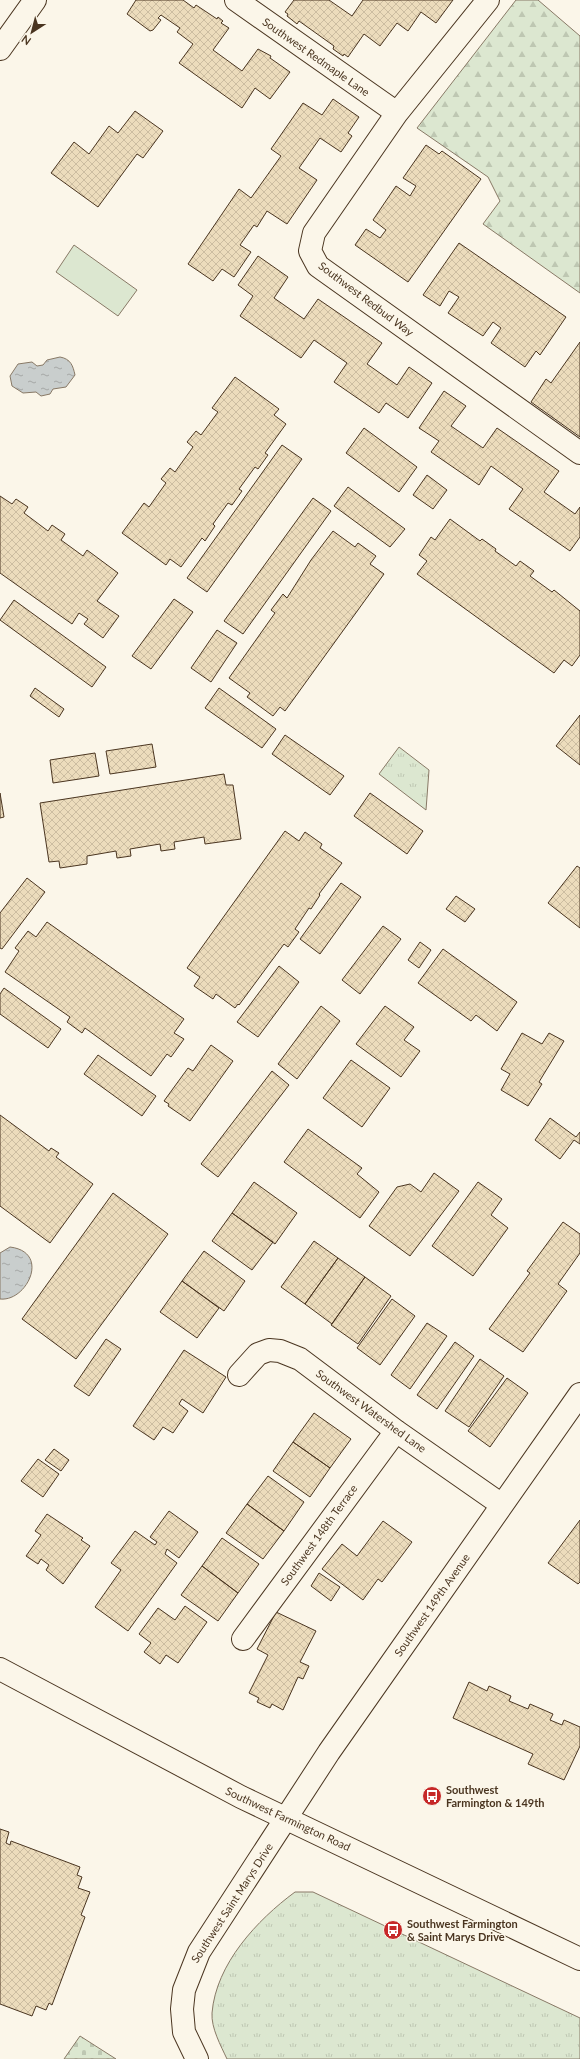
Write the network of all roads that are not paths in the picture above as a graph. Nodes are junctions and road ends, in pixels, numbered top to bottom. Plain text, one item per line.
1 (35, 0) edge
2 (236, 0) edge
3 (488, 0) edge
4 (0, 49) edge
5 (397, 113) junction
6 (580, 453) edge
7 (239, 1375) dead end
8 (580, 1394) edge
9 (396, 1431) junction
10 (502, 1505) junction
11 (243, 1639) dead end
12 (0, 1669) edge
13 (287, 1818) junction
14 (580, 1959) edge
15 (197, 2059) edge

1 - 4 street
2 - 5 street, Southwest Redmaple Lane
3 - 5 street, Southwest Redbud Way
5 - 6 street, Southwest Redbud Way
7 - 9 street, Southwest Watershed Lane
8 - 10 street, Southwest 149th Avenue
9 - 10 street, Southwest Watershed Lane
9 - 11 street, Southwest 148th Terrace
10 - 13 street, Southwest 149th Avenue
12 - 13 street, Southwest Farmington Road
13 - 14 street, Southwest Farmington Road
13 - 15 street, Southwest Saint Marys Drive

